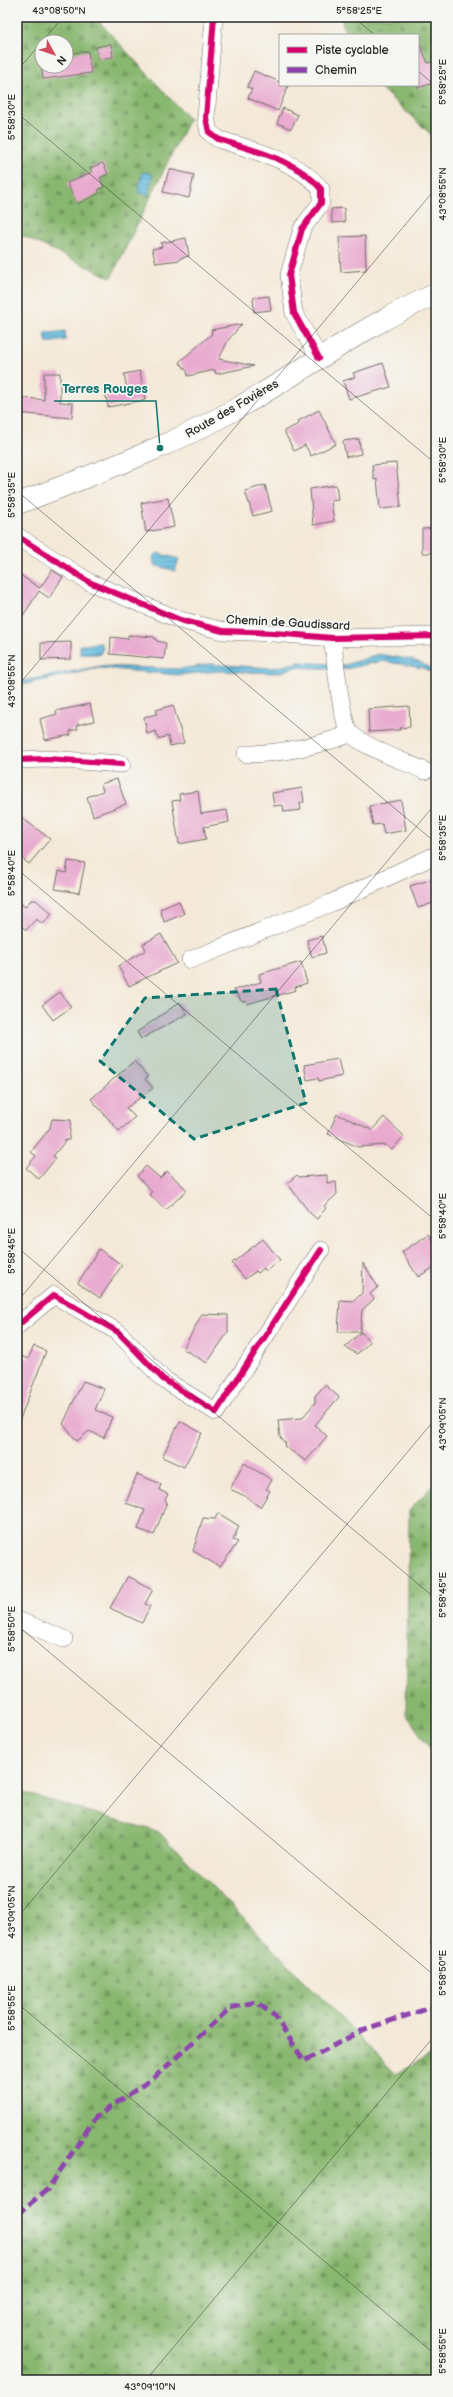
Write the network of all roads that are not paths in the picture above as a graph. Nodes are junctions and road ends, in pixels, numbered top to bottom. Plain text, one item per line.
1 (214, 17) edge
2 (436, 294) edge
3 (319, 358) junction
4 (17, 504) edge
5 (17, 536) edge
6 (436, 636) edge
7 (332, 638) junction
8 (350, 734) junction
9 (246, 754) dead end
10 (17, 760) edge
11 (122, 764) dead end
12 (425, 771) dead end
13 (436, 855) edge
14 (190, 960) dead end
15 (321, 1250) dead end
16 (17, 1326) edge
17 (17, 1620) edge
18 (64, 1640) dead end

1 - 3 street
2 - 3 main road, Route des Favières
3 - 4 main road, Route des Favières
5 - 7 street, Chemin de Gaudissard
6 - 7 street, Chemin de Gaudissard
7 - 8 street
8 - 9 street
8 - 12 street
10 - 11 street
13 - 14 street
15 - 16 street
17 - 18 street

